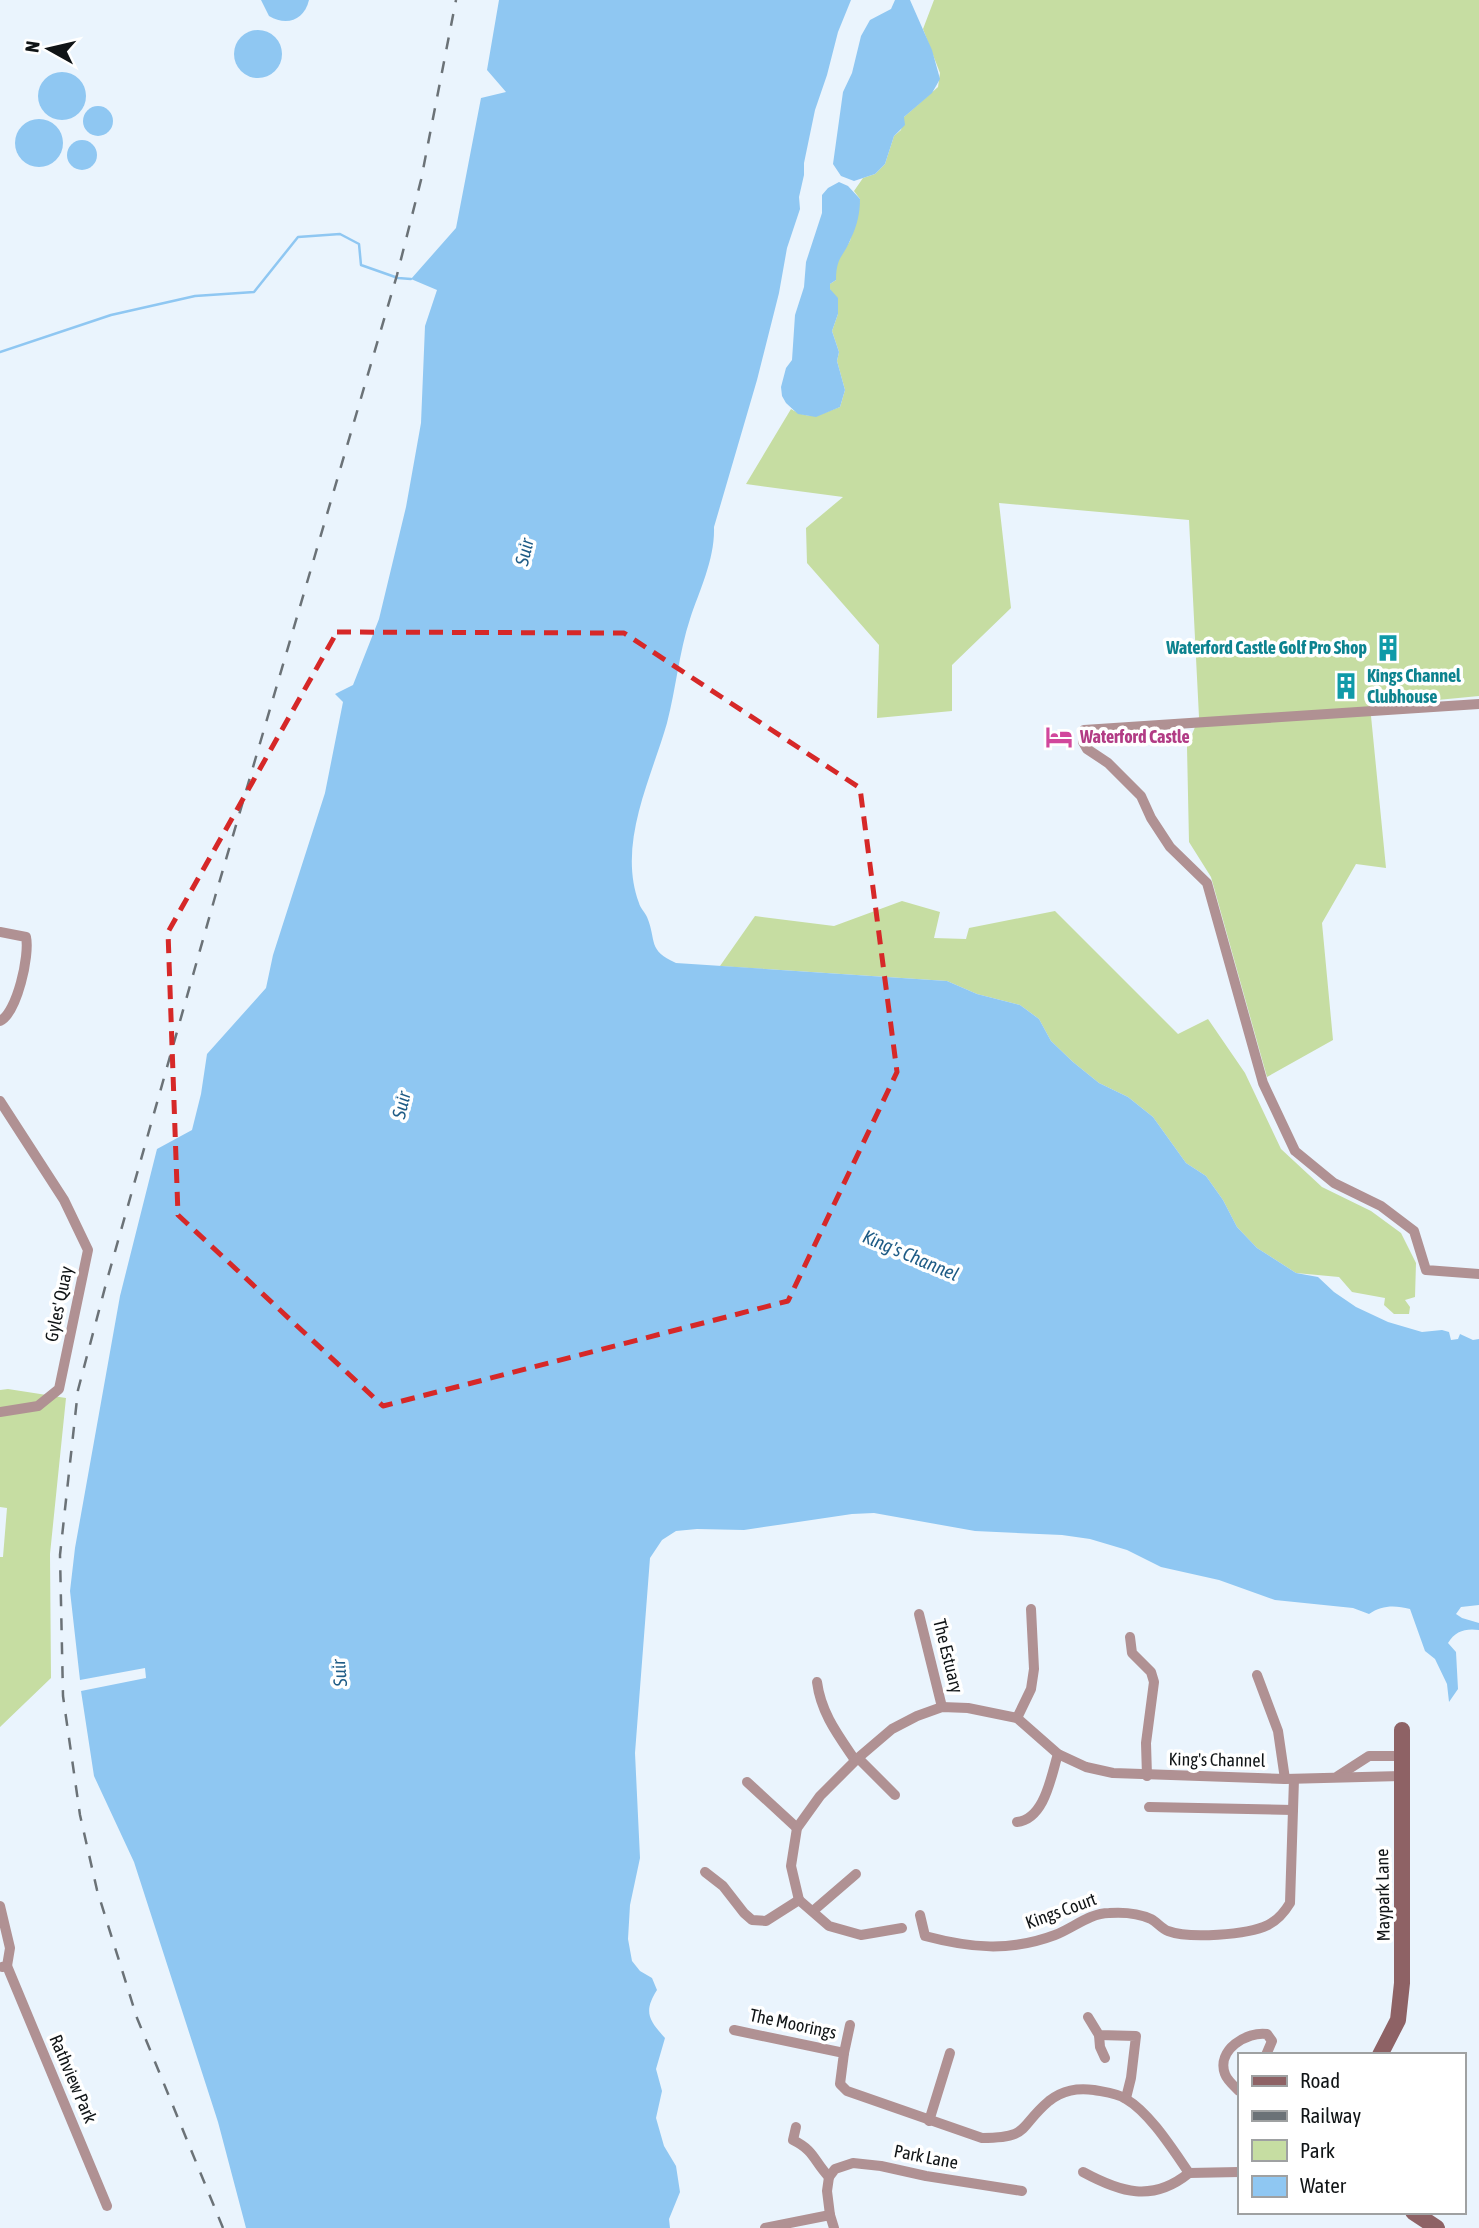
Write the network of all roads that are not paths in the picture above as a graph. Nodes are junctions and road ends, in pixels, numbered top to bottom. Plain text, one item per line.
1 (1479, 704) edge
2 (0, 932) edge
3 (0, 1021) edge
4 (0, 1101) edge
5 (1479, 1274) edge
6 (0, 1412) edge
7 (1031, 1609) dead end
8 (919, 1614) dead end
9 (1130, 1637) dead end
10 (1256, 1675) dead end
11 (817, 1682) dead end
12 (943, 1707) junction
13 (1017, 1718) junction
14 (1402, 1730) dead end
15 (1058, 1754) junction
16 (1401, 1756) junction
17 (856, 1759) junction
18 (1147, 1776) junction
19 (1338, 1776) junction
20 (1401, 1776) junction
21 (1290, 1779) junction
22 (747, 1782) dead end
23 (895, 1795) dead end
24 (1149, 1807) dead end
25 (1293, 1810) junction
26 (1017, 1822) dead end
27 (797, 1828) junction
28 (705, 1872) dead end
29 (856, 1874) dead end
30 (799, 1900) junction
31 (0, 1906) edge
32 (813, 1911) junction
33 (920, 1914) dead end
34 (902, 1928) dead end
35 (4, 1967) edge
36 (1088, 2017) dead end
37 (850, 2025) dead end
38 (734, 2030) dead end
39 (1099, 2035) junction
40 (1385, 2052) edge
41 (844, 2053) junction
42 (950, 2053) dead end
43 (1267, 2053) edge
44 (1105, 2059) dead end
45 (1238, 2090) edge
46 (1126, 2098) junction
47 (929, 2120) junction
48 (796, 2127) dead end
49 (1083, 2172) dead end
50 (1238, 2172) edge
51 (1189, 2173) junction
52 (829, 2177) junction
53 (1021, 2191) dead end
54 (107, 2206) dead end
55 (1416, 2214) edge
56 (830, 2215) junction
57 (765, 2228) edge
58 (834, 2228) edge
59 (1437, 2228) edge

1 - 5 street
2 - 3 street
4 - 6 street, Gyles' Quay
7 - 13 street
8 - 12 street, The Estuary
9 - 18 street, King's Channel
10 - 21 street, King's Channel
11 - 17 street
12 - 13 street, King's Channel
12 - 17 street, King's Channel
13 - 15 street, King's Channel
14 - 16 street, Maypark Lane
15 - 18 street, King's Channel
15 - 26 street
16 - 19 street, King's Channel
16 - 20 street, Maypark Lane
17 - 23 street
17 - 27 street
18 - 21 street, King's Channel
19 - 20 street, King's Channel
19 - 21 street, King's Channel
20 - 40 street, Maypark Lane
21 - 25 street, Kings Court
22 - 27 street
24 - 25 street
25 - 33 street, Kings Court
27 - 30 street
28 - 30 street
29 - 32 street
30 - 32 street
31 - 35 street, Rathview Park
32 - 34 street
35 - 54 street, Rathview Park
36 - 39 street
37 - 41 street, The Moorings
38 - 41 street, The Moorings
39 - 44 street
39 - 46 street
41 - 47 street, The Moorings
42 - 47 street
43 - 45 street
46 - 47 street, The Moorings
46 - 51 street
48 - 52 street
49 - 51 street
50 - 51 street
52 - 53 street, Park Lane
52 - 56 street
55 - 59 street
56 - 57 street
56 - 58 street

